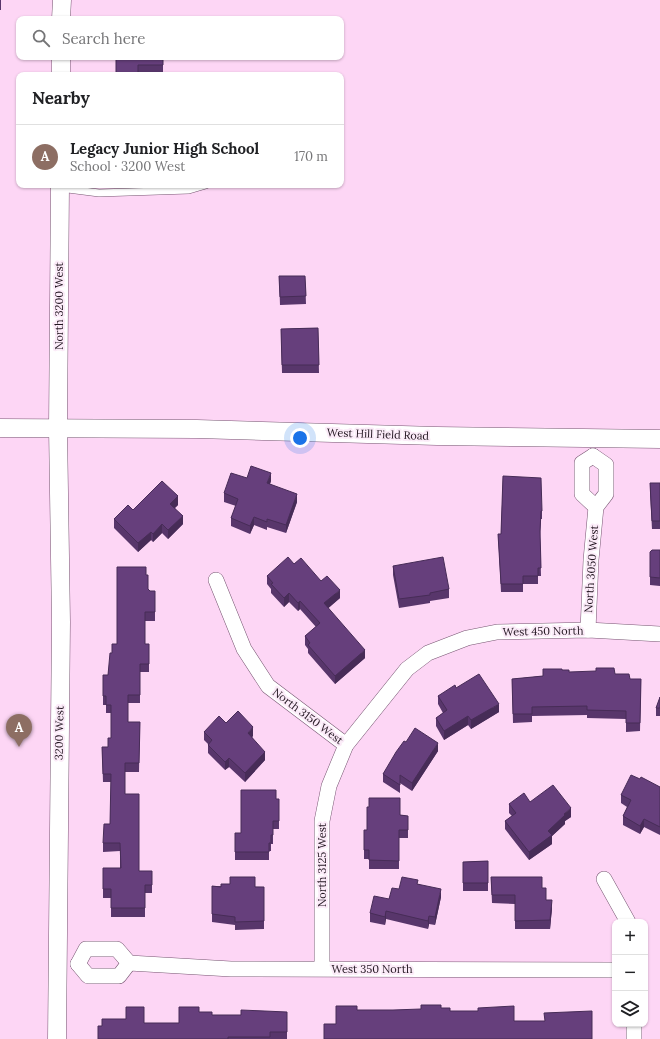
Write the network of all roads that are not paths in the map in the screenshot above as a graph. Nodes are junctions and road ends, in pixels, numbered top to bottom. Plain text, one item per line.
1 (62, 0) edge
2 (61, 16) edge
3 (61, 60) edge
4 (61, 72) edge
5 (60, 188) edge
6 (71, 188) edge
7 (196, 188) edge
8 (0, 428) edge
9 (58, 428) junction
10 (593, 438) junction
11 (660, 439) edge
12 (593, 456) junction
13 (596, 507) junction
14 (216, 580) dead end
15 (588, 630) junction
16 (660, 634) edge
17 (428, 653) joint
18 (346, 745) junction
19 (604, 879) dead end
20 (626, 919) edge
21 (129, 963) junction
22 (58, 964) junction
23 (78, 964) junction
24 (322, 968) junction
25 (612, 970) edge
26 (634, 1027) edge
27 (57, 1039) edge
28 (634, 1039) edge

1 - 2 street
3 - 4 street
5 - 9 street, North 3200 West
6 - 7 lane
8 - 9 street, West Hill Field Road
9 - 10 street, West Hill Field Road
9 - 22 street, 3200 West
10 - 11 street, West Hill Field Road
10 - 12 street
12 - 13 street, North 3050 West
12 - 13 street
13 - 15 street, North 3050 West
14 - 18 street, North 3150 West
15 - 16 street, West 450 North
15 - 17 street, West 450 North
17 - 18 street, North 3125 West
18 - 24 street, North 3125 West
19 - 20 street
21 - 23 street
21 - 23 street
21 - 24 street, West 350 North
22 - 23 street
22 - 27 street, 3200 West
24 - 25 street, West 350 North
26 - 28 street

